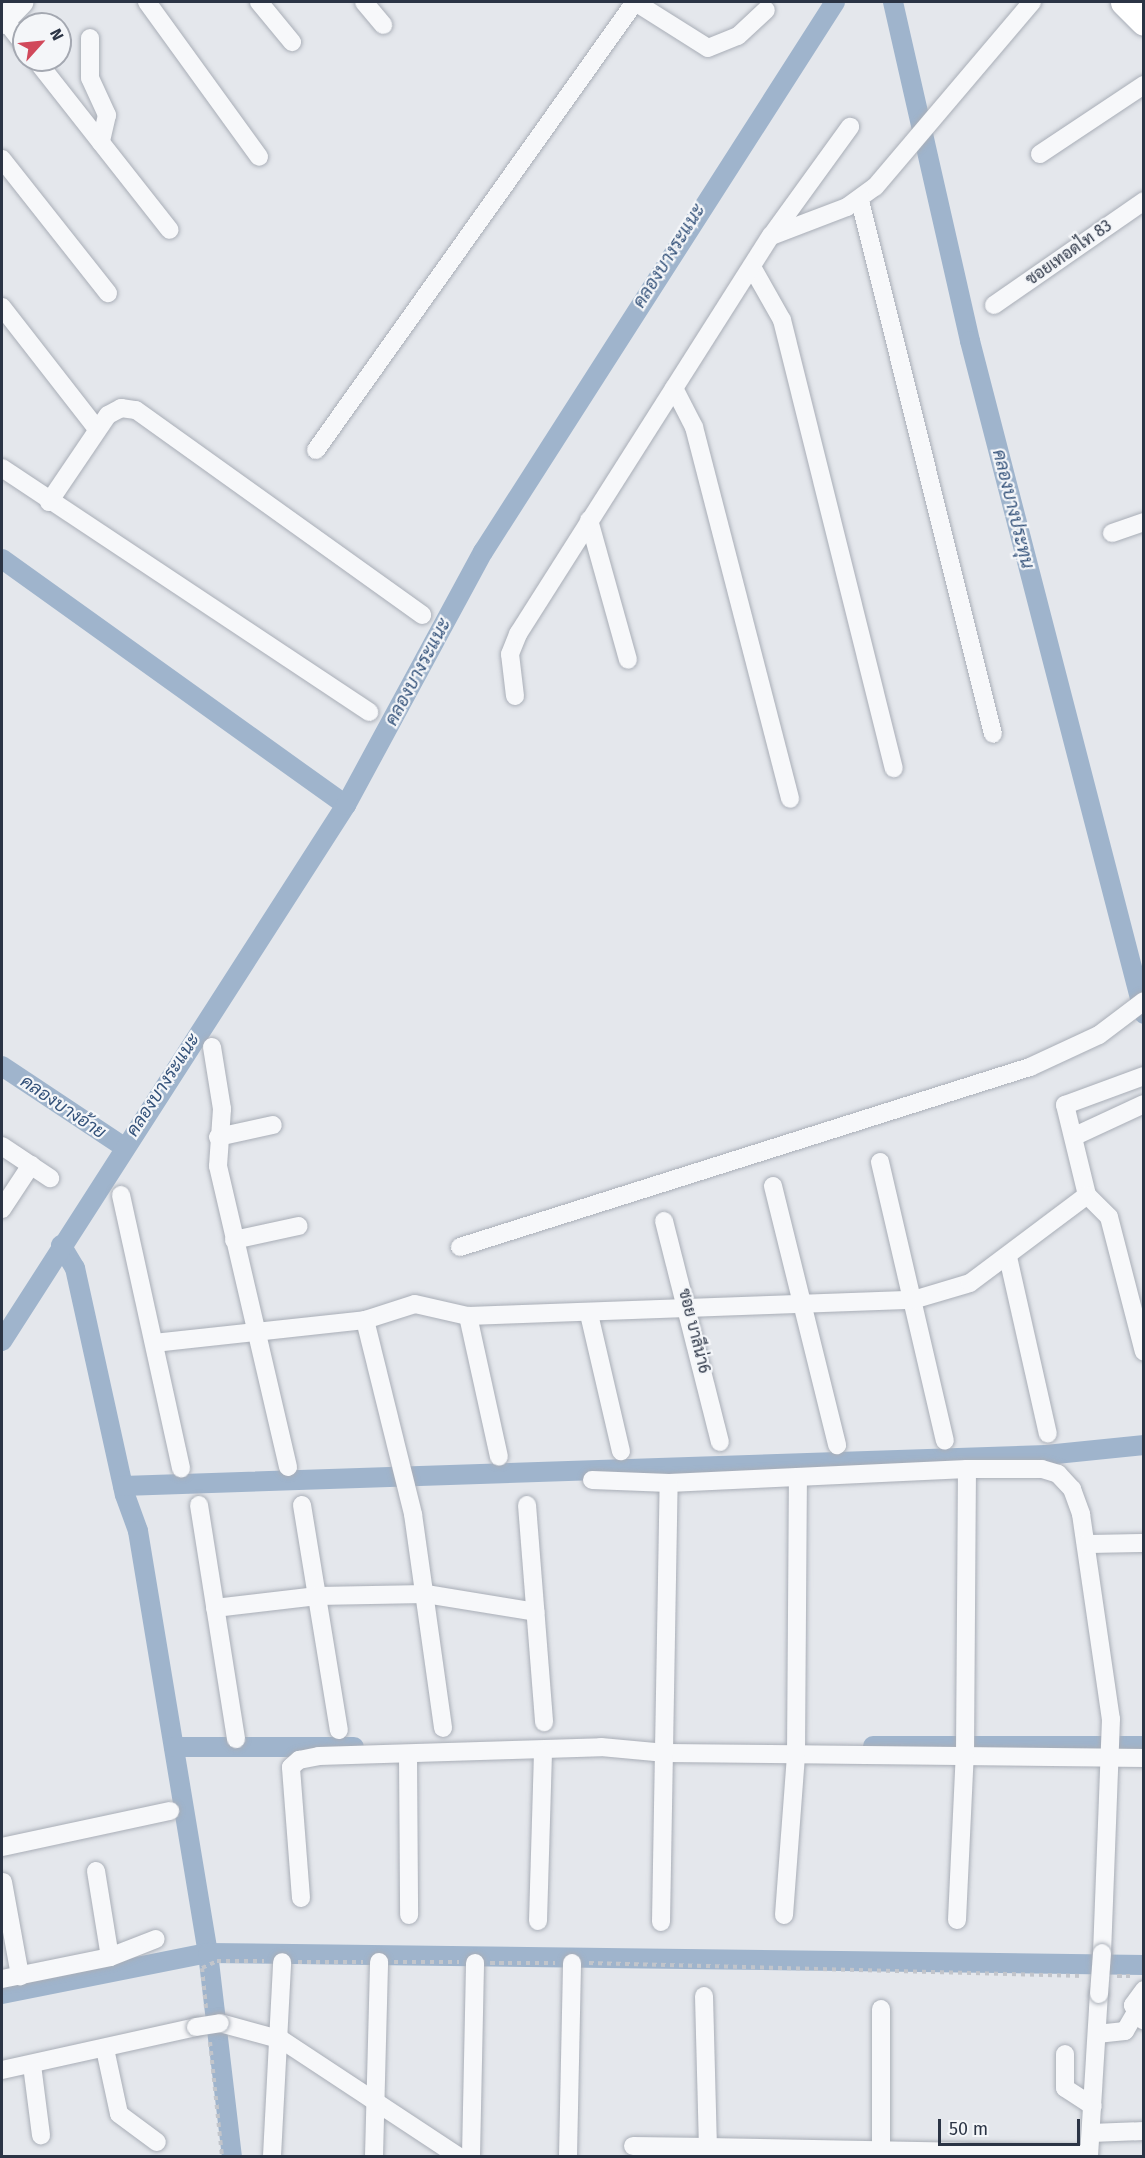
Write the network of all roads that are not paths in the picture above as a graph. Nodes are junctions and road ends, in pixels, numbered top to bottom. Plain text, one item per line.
1 (21, 2) edge
2 (147, 2) edge
3 (259, 2) edge
4 (364, 2) edge
5 (635, 2) edge
6 (1032, 2) edge
7 (1124, 2) edge
8 (766, 10) dead end
9 (3, 20) edge
10 (1143, 22) edge
11 (382, 25) dead end
12 (90, 38) dead end
13 (292, 42) dead end
14 (46, 72) edge
15 (1143, 85) edge
16 (850, 127) dead end
17 (101, 142) junction
18 (1040, 154) dead end
19 (259, 157) dead end
20 (2, 159) edge
21 (860, 201) junction
22 (1143, 201) edge
23 (170, 230) dead end
24 (771, 236) junction
25 (752, 267) junction
26 (108, 293) dead end
27 (994, 305) dead end
28 (2, 307) edge
29 (674, 388) junction
30 (98, 429) junction
31 (316, 450) dead end
32 (2, 468) edge
33 (49, 502) junction
34 (589, 520) junction
35 (1143, 522) edge
36 (1112, 533) dead end
37 (422, 615) dead end
38 (628, 660) dead end
39 (515, 696) dead end
40 (369, 712) dead end
41 (993, 734) dead end
42 (894, 768) dead end
43 (790, 799) dead end
44 (1137, 1006) edge
45 (212, 1047) dead end
46 (1138, 1078) edge
47 (1105, 1091) junction
48 (1141, 1105) edge
49 (1112, 1114) junction
50 (273, 1125) dead end
51 (1075, 1136) junction
52 (218, 1137) junction
53 (2, 1146) edge
54 (880, 1162) dead end
55 (31, 1165) junction
56 (50, 1178) dead end
57 (773, 1186) dead end
58 (121, 1195) dead end
59 (1088, 1195) junction
60 (2, 1209) edge
61 (664, 1221) dead end
62 (299, 1226) dead end
63 (234, 1240) junction
64 (460, 1247) dead end
65 (1008, 1257) junction
66 (913, 1300) junction
67 (805, 1306) junction
68 (691, 1310) junction
69 (589, 1314) junction
70 (468, 1316) junction
71 (365, 1320) junction
72 (255, 1332) junction
73 (154, 1343) junction
74 (1143, 1352) edge
75 (1048, 1434) dead end
76 (945, 1441) dead end
77 (720, 1442) dead end
78 (837, 1445) dead end
79 (621, 1451) dead end
80 (499, 1457) dead end
81 (288, 1467) dead end
82 (181, 1468) dead end
83 (967, 1469) junction
84 (798, 1477) junction
85 (592, 1480) dead end
86 (669, 1483) junction
87 (199, 1505) dead end
88 (302, 1505) dead end
89 (527, 1505) dead end
90 (1143, 1543) edge
91 (1086, 1544) junction
92 (426, 1594) junction
93 (319, 1596) junction
94 (215, 1608) junction
95 (536, 1612) junction
96 (544, 1722) dead end
97 (443, 1728) dead end
98 (339, 1730) dead end
99 (236, 1739) dead end
100 (543, 1752) junction
101 (666, 1753) junction
102 (965, 1753) junction
103 (408, 1755) junction
104 (796, 1755) junction
105 (1111, 1755) junction
106 (1143, 1758) edge
107 (170, 1811) dead end
108 (2, 1847) edge
109 (96, 1871) dead end
110 (3, 1882) dead end
111 (301, 1898) dead end
112 (409, 1915) dead end
113 (784, 1915) dead end
114 (957, 1920) dead end
115 (538, 1921) dead end
116 (661, 1922) dead end
117 (156, 1939) dead end
118 (110, 1957) junction
119 (282, 1962) road end
120 (379, 1962) road end
121 (475, 1962) road end
122 (572, 1963) road end
123 (20, 1976) junction
124 (2, 1980) edge
125 (1143, 1990) edge
126 (704, 1996) dead end
127 (881, 2009) dead end
128 (1139, 2017) edge
129 (1097, 2034) junction
130 (282, 2040) junction
131 (105, 2049) junction
132 (1065, 2054) dead end
133 (32, 2065) junction
134 (2, 2070) edge
135 (376, 2098) junction
136 (1093, 2106) junction
137 (1143, 2131) edge
138 (1091, 2133) junction
139 (41, 2135) dead end
140 (157, 2142) dead end
141 (633, 2146) dead end
142 (708, 2146) junction
143 (881, 2152) junction
144 (1089, 2156) edge
145 (272, 2157) edge
146 (374, 2157) edge
147 (458, 2157) edge
148 (471, 2157) edge
149 (568, 2157) edge

1 - 9 street
2 - 19 street
3 - 13 street
4 - 11 street
5 - 8 street
5 - 31 street
6 - 21 street
7 - 10 main road
12 - 17 street
14 - 17 street
15 - 18 street
16 - 24 street
17 - 23 street
20 - 26 street
21 - 24 street
21 - 41 street
22 - 27 street, ซอยเทอดไท 83
24 - 25 street
25 - 29 street
25 - 42 street
28 - 30 street
29 - 34 street
29 - 43 street
30 - 33 street
30 - 37 street
32 - 33 street
33 - 40 street
34 - 38 street
34 - 39 street
35 - 36 street
44 - 64 street
45 - 52 street
46 - 47 street
47 - 49 street
47 - 51 street
48 - 49 street
49 - 51 street
50 - 52 street
51 - 59 street
52 - 63 street
53 - 55 street
54 - 66 street
55 - 56 street
55 - 60 street
57 - 67 street
58 - 73 street
59 - 65 street
59 - 74 street
61 - 68 street, ซอย บาลีน่า6
62 - 63 street
63 - 72 street
65 - 66 street
65 - 75 street
66 - 67 street
66 - 76 street
67 - 68 street
67 - 78 street
68 - 69 street
68 - 77 street, ซอย บาลีน่า6
69 - 70 street
69 - 79 street
70 - 71 street
70 - 80 street
71 - 72 street
71 - 92 street
72 - 73 street
72 - 81 street
73 - 82 street
83 - 84 street
83 - 91 street
83 - 102 street
84 - 86 street
84 - 104 street
85 - 86 street
86 - 101 street
87 - 94 street
88 - 93 street
89 - 95 street
90 - 91 street
91 - 105 street
92 - 93 street
92 - 95 street
92 - 97 street
93 - 94 street
93 - 98 street
94 - 99 street
95 - 96 street
100 - 101 street
100 - 103 street
100 - 115 street
101 - 104 street
101 - 116 street
102 - 104 street
102 - 105 street
102 - 114 street
103 - 111 street
103 - 112 street
104 - 113 street
105 - 106 street
105 - 129 street, bridge
107 - 108 street
109 - 118 street
110 - 123 street
117 - 118 street
118 - 123 street
119 - 130 street
120 - 135 street
121 - 148 street
122 - 149 street
123 - 124 street
125 - 128 street
126 - 142 street
127 - 143 street
128 - 129 street
129 - 136 street
130 - 131 street
130 - 135 street
130 - 145 street
131 - 133 street
131 - 140 street
132 - 136 street
133 - 134 street
133 - 139 street
135 - 146 street
135 - 147 street
136 - 138 street
137 - 138 street
138 - 144 street
141 - 142 street
142 - 143 street
143 - 144 street

